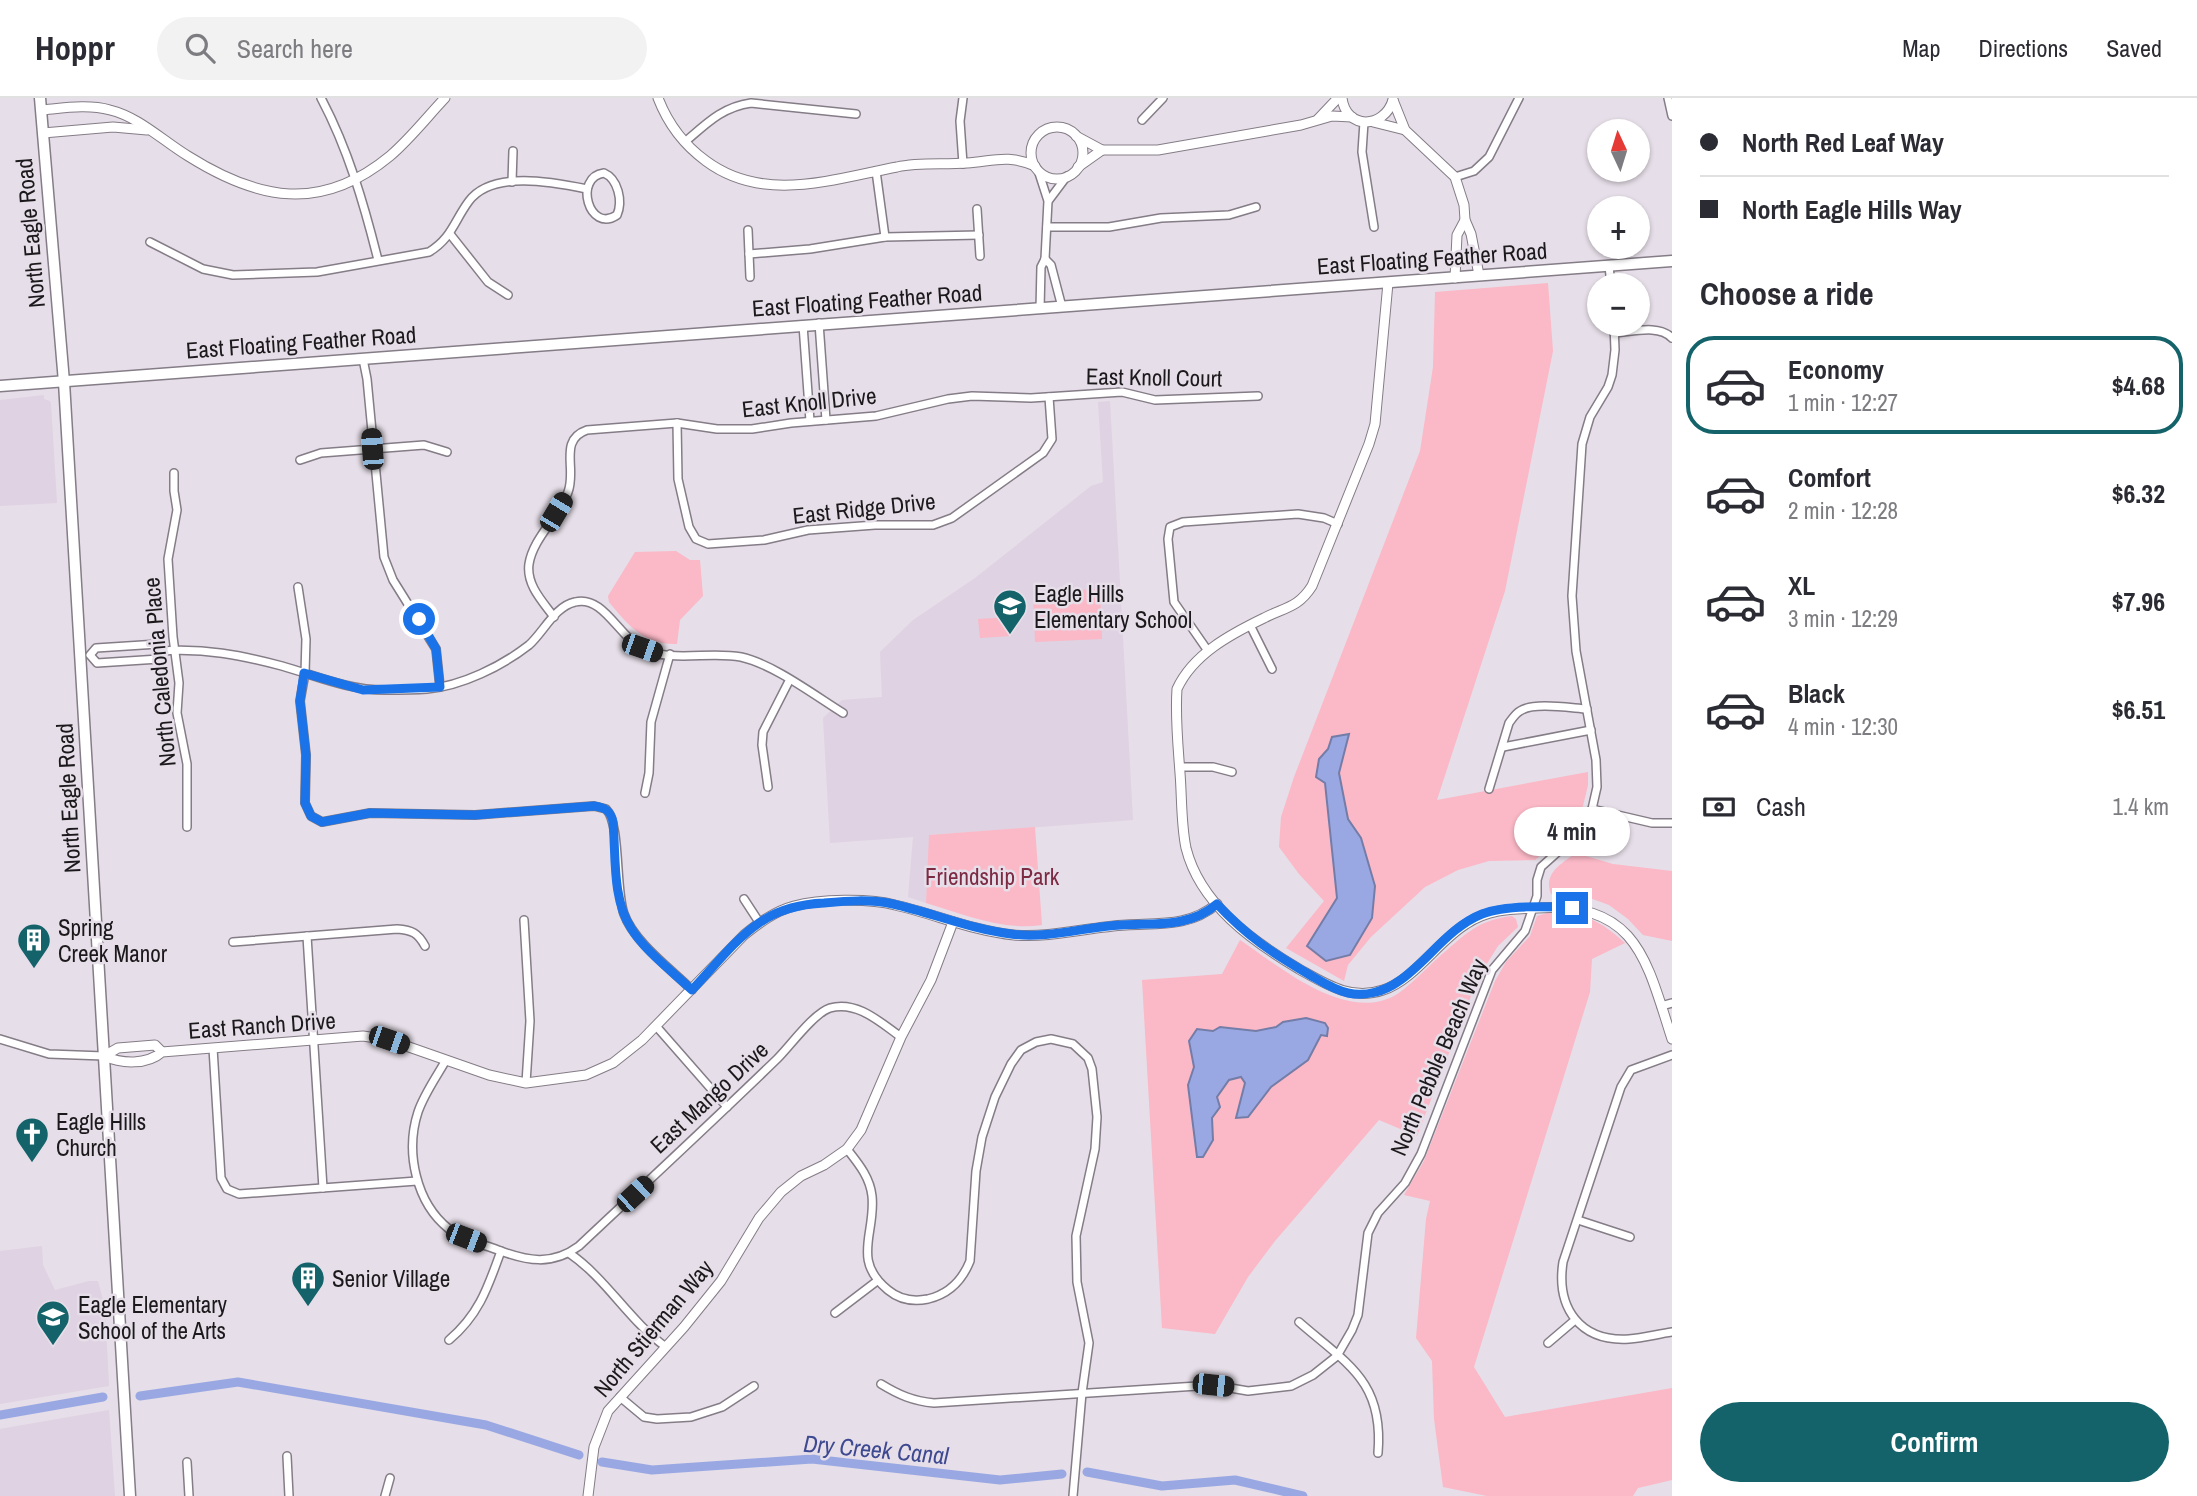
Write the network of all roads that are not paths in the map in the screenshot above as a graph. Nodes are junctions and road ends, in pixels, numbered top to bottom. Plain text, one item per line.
1 (321, 98) edge
2 (445, 98) edge
3 (658, 98) edge
4 (963, 98) edge
5 (1163, 98) edge
6 (1340, 98) edge
7 (1519, 98) edge
8 (1668, 98) edge
9 (1393, 99) edge
10 (41, 104) edge
11 (856, 114) dead end
12 (1672, 116) edge
13 (1352, 117) junction
14 (1142, 120) dead end
15 (1316, 120) junction
16 (1368, 122) junction
17 (149, 130) junction
18 (1405, 130) junction
19 (43, 133) junction
20 (1076, 136) junction
21 (685, 142) junction
22 (1033, 143) junction
23 (1102, 150) junction
24 (513, 151) dead end
25 (1012, 158) junction
26 (963, 164) junction
27 (1078, 167) junction
28 (1036, 168) junction
29 (876, 172) junction
30 (1067, 176) junction
31 (1455, 177) junction
32 (355, 179) junction
33 (512, 182) junction
34 (587, 189) junction
35 (1048, 201) junction
36 (1256, 207) dead end
37 (977, 209) dead end
38 (1465, 220) junction
39 (1047, 227) junction
40 (1374, 227) dead end
41 (748, 230) dead end
42 (450, 234) junction
43 (979, 235) junction
44 (885, 237) junction
45 (150, 242) dead end
46 (749, 254) junction
47 (980, 256) dead end
48 (1045, 259) junction
49 (378, 260) junction
50 (1672, 261) edge
51 (1609, 266) junction
52 (1610, 273) edge
53 (1479, 275) junction
54 (750, 277) dead end
55 (1455, 278) junction
56 (1388, 282) junction
57 (508, 295) dead end
58 (1062, 307) junction
59 (1040, 309) junction
60 (819, 323) junction
61 (803, 325) junction
62 (1650, 331) edge
63 (1614, 336) edge
64 (1672, 338) edge
65 (363, 359) junction
66 (64, 382) junction
67 (0, 386) edge
68 (1258, 396) dead end
69 (1049, 397) junction
70 (827, 420) junction
71 (810, 421) junction
72 (677, 423) junction
73 (372, 449) junction
74 (447, 452) dead end
75 (300, 460) dead end
76 (174, 473) dead end
77 (1338, 524) junction
78 (298, 587) dead end
79 (554, 617) junction
80 (1250, 625) junction
81 (175, 650) junction
82 (161, 651) junction
83 (1208, 651) junction
84 (670, 654) junction
85 (86, 656) junction
86 (1272, 669) dead end
87 (304, 673) junction
88 (789, 681) junction
89 (440, 687) junction
90 (1587, 709) junction
91 (843, 713) dead end
92 (1591, 730) junction
93 (1503, 747) junction
94 (1180, 767) junction
95 (1231, 772) dead end
96 (768, 787) dead end
97 (1489, 789) dead end
98 (645, 793) dead end
99 (1592, 809) junction
100 (1672, 823) edge
101 (187, 827) dead end
102 (744, 899) dead end
103 (1217, 904) junction
104 (1532, 908) junction
105 (524, 920) dead end
106 (760, 922) junction
107 (953, 922) junction
108 (307, 936) junction
109 (233, 942) dead end
110 (425, 946) dead end
111 (692, 990) junction
112 (1672, 1003) edge
113 (1661, 1006) junction
114 (656, 1026) junction
115 (901, 1037) junction
116 (0, 1039) edge
117 (1672, 1039) edge
118 (314, 1040) junction
119 (213, 1048) junction
120 (1672, 1055) edge
121 (104, 1056) junction
122 (446, 1060) junction
123 (527, 1083) junction
124 (727, 1107) junction
125 (847, 1149) junction
126 (417, 1181) junction
127 (323, 1188) junction
128 (1578, 1220) junction
129 (1630, 1237) dead end
130 (501, 1251) junction
131 (569, 1253) junction
132 (877, 1280) junction
133 (835, 1313) dead end
134 (1575, 1320) junction
135 (1299, 1322) dead end
136 (1672, 1332) edge
137 (449, 1340) dead end
138 (1548, 1343) dead end
139 (666, 1347) junction
140 (1337, 1356) junction
141 (881, 1384) dead end
142 (754, 1386) dead end
143 (1082, 1393) junction
144 (620, 1397) junction
145 (1378, 1452) dead end
146 (286, 1456) dead end
147 (187, 1462) dead end
148 (390, 1478) dead end
149 (130, 1496) edge
150 (189, 1496) edge
151 (289, 1496) edge
152 (385, 1496) edge
153 (588, 1496) edge
154 (1073, 1496) edge

1 - 32 street
2 - 32 street
3 - 21 street
4 - 26 street
5 - 14 street
6 - 13 street
6 - 15 street
7 - 31 street
8 - 12 street
9 - 16 street
9 - 18 street
10 - 17 street
10 - 19 main road, North Eagle Road
11 - 21 street
13 - 15 street
13 - 16 street
15 - 23 street
16 - 18 street
16 - 40 street
17 - 19 street
17 - 32 street
18 - 31 street
19 - 66 main road, North Eagle Road
20 - 22 street
20 - 23 street
20 - 27 street
21 - 29 street
22 - 25 street
22 - 28 street
23 - 27 street
24 - 33 street
25 - 26 street
25 - 28 street
26 - 29 street
27 - 30 street
28 - 30 street
28 - 35 street
29 - 44 street
30 - 35 street
31 - 38 street
32 - 49 street
33 - 34 street
33 - 42 street
34 - 34 street
35 - 39 street
36 - 39 street
37 - 43 street
38 - 53 street
38 - 55 street
39 - 48 street
41 - 46 street
42 - 49 street
42 - 57 street
43 - 44 street
43 - 47 street
44 - 46 street
45 - 49 street
46 - 54 street
48 - 58 street
48 - 59 street
50 - 51 main road, East Floating Feather Road
51 - 52 street
51 - 53 main road, East Floating Feather Road
53 - 55 main road, East Floating Feather Road
55 - 56 main road, East Floating Feather Road
56 - 58 main road, East Floating Feather Road
56 - 77 street
58 - 59 main road, East Floating Feather Road
59 - 60 main road, East Floating Feather Road
60 - 61 main road, East Floating Feather Road
60 - 70 street
61 - 65 main road, East Floating Feather Road
61 - 71 street
62 - 64 street
63 - 90 street, North Pebble Beach Way
65 - 66 main road, East Floating Feather Road
65 - 73 street
66 - 67 main road, East Floating Feather Road
66 - 85 main road, North Eagle Road
68 - 69 street, East Knoll Court
69 - 70 street, East Knoll Drive
69 - 72 street, East Ridge Drive
70 - 71 street, East Knoll Drive
71 - 72 street, East Knoll Drive
72 - 79 street, East Knoll Drive
73 - 74 street
73 - 75 street
73 - 89 street
76 - 81 street, North Caledonia Place
77 - 80 street
77 - 83 street
78 - 87 street
79 - 84 street
79 - 89 street
80 - 83 street
80 - 86 street
81 - 82 street
81 - 87 street
81 - 101 street, North Caledonia Place
82 - 85 street
82 - 85 street
83 - 94 street
84 - 88 street
84 - 98 street
85 - 121 main road, North Eagle Road
87 - 89 street
87 - 111 street
88 - 91 street
88 - 96 street
90 - 92 street, North Pebble Beach Way
90 - 93 street
92 - 93 street
92 - 99 street, North Pebble Beach Way
93 - 97 street
94 - 95 street
94 - 103 street
99 - 100 street
99 - 104 street, North Pebble Beach Way
102 - 106 street
103 - 104 street
103 - 107 street, East Ranch Drive
104 - 113 street
104 - 140 street, North Pebble Beach Way
105 - 123 street
106 - 107 street, East Ranch Drive
106 - 111 street, East Ranch Drive
107 - 115 street, North Stierman Way
108 - 109 street
108 - 110 street
108 - 118 street
111 - 114 street, East Ranch Drive
112 - 113 street
113 - 117 street
114 - 123 street, East Ranch Drive
114 - 124 street
115 - 124 street, East Mango Drive
115 - 125 street, North Stierman Way
116 - 121 street
118 - 119 street, East Ranch Drive
118 - 122 street, East Ranch Drive
118 - 127 street
119 - 121 street, East Ranch Drive
119 - 127 street
120 - 128 street
121 - 149 main road, North Eagle Road
122 - 123 street, East Ranch Drive
122 - 126 street, East Mango Drive
124 - 131 street, East Mango Drive
125 - 132 street
125 - 139 street, North Stierman Way
126 - 127 street
126 - 130 street, East Mango Drive
128 - 129 street
128 - 134 street
130 - 131 street, East Mango Drive
130 - 137 street
131 - 139 street
132 - 133 street
132 - 143 street
134 - 136 street
134 - 138 street
135 - 140 street
139 - 144 street, North Stierman Way
140 - 143 street, North Pebble Beach Way
140 - 145 street
141 - 143 street, North Pebble Beach Way
142 - 144 street
143 - 154 street
144 - 153 street, North Stierman Way
146 - 151 street
147 - 150 street
148 - 152 street

